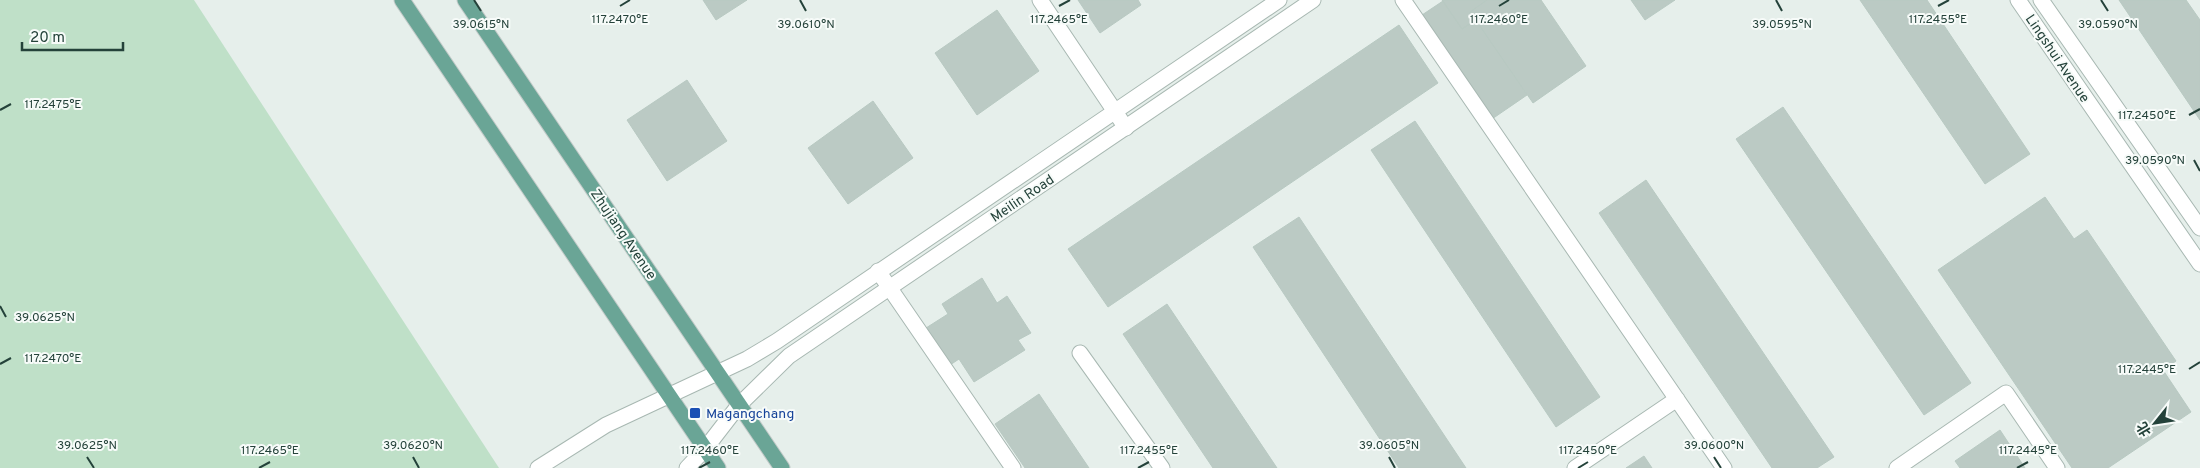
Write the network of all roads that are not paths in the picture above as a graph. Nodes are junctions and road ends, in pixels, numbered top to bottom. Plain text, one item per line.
1 (402, 0) edge
2 (465, 0) edge
3 (1040, 0) edge
4 (1279, 0) edge
5 (1313, 0) edge
6 (1403, 0) edge
7 (2018, 0) edge
8 (2042, 0) edge
9 (1116, 111) junction
10 (1126, 128) junction
11 (2200, 228) edge
12 (2200, 264) edge
13 (878, 272) junction
14 (889, 287) junction
15 (1080, 353) dead end
16 (718, 373) junction
17 (669, 397) junction
18 (1677, 399) junction
19 (739, 405) junction
20 (705, 449) junction
21 (538, 468) edge
22 (687, 468) edge
23 (718, 468) edge
24 (782, 468) edge
25 (1013, 468) edge
26 (1162, 468) edge
27 (1575, 468) edge
28 (1724, 468) edge
29 (1897, 468) edge
30 (2058, 468) edge

1 - 17 main road
2 - 16 main road, Zhujiang Avenue
3 - 9 street
4 - 9 street, Meilin Road
5 - 10 street, Meilin Road
6 - 18 street
7 - 12 street, Lingshui Avenue
8 - 11 street, Lingshui Avenue
9 - 10 street
9 - 13 street, Meilin Road
10 - 14 street, Meilin Road
13 - 14 street
13 - 16 street, Meilin Road
14 - 19 street, Meilin Road
14 - 25 street
15 - 26 street
16 - 17 street, Meilin Road
16 - 19 main road, Zhujiang Avenue
17 - 20 main road
17 - 21 street, Meilin Road
18 - 27 street
18 - 28 street
19 - 20 street, Meilin Road
19 - 24 main road, Zhujiang Avenue
20 - 22 street, Meilin Road
20 - 23 main road
29 - 30 street

